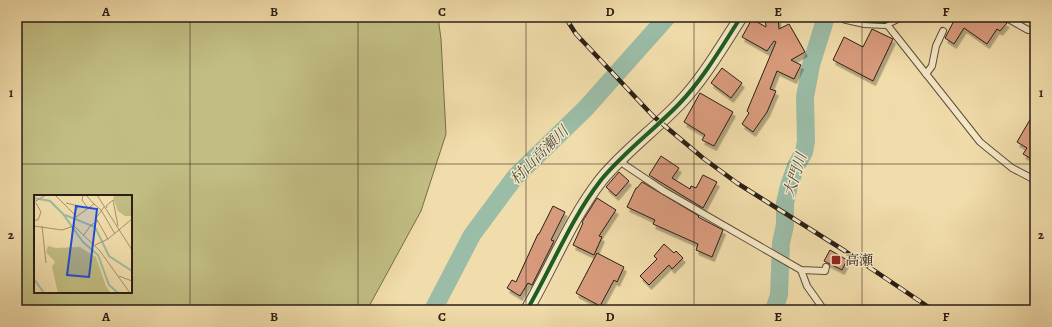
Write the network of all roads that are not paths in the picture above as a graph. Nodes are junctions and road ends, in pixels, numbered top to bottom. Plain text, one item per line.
1 (742, 17) edge
2 (846, 17) edge
3 (1005, 17) edge
4 (890, 20) edge
5 (943, 30) dead end
6 (1035, 30) edge
7 (926, 74) junction
8 (619, 161) junction
9 (1035, 180) edge
10 (826, 267) dead end
11 (801, 270) junction
12 (527, 310) edge
13 (824, 310) edge

1 - 8 street
2 - 4 street
3 - 6 lane
4 - 7 lane
5 - 7 lane
7 - 9 lane
8 - 11 lane
8 - 12 street
10 - 11 lane
11 - 13 lane

